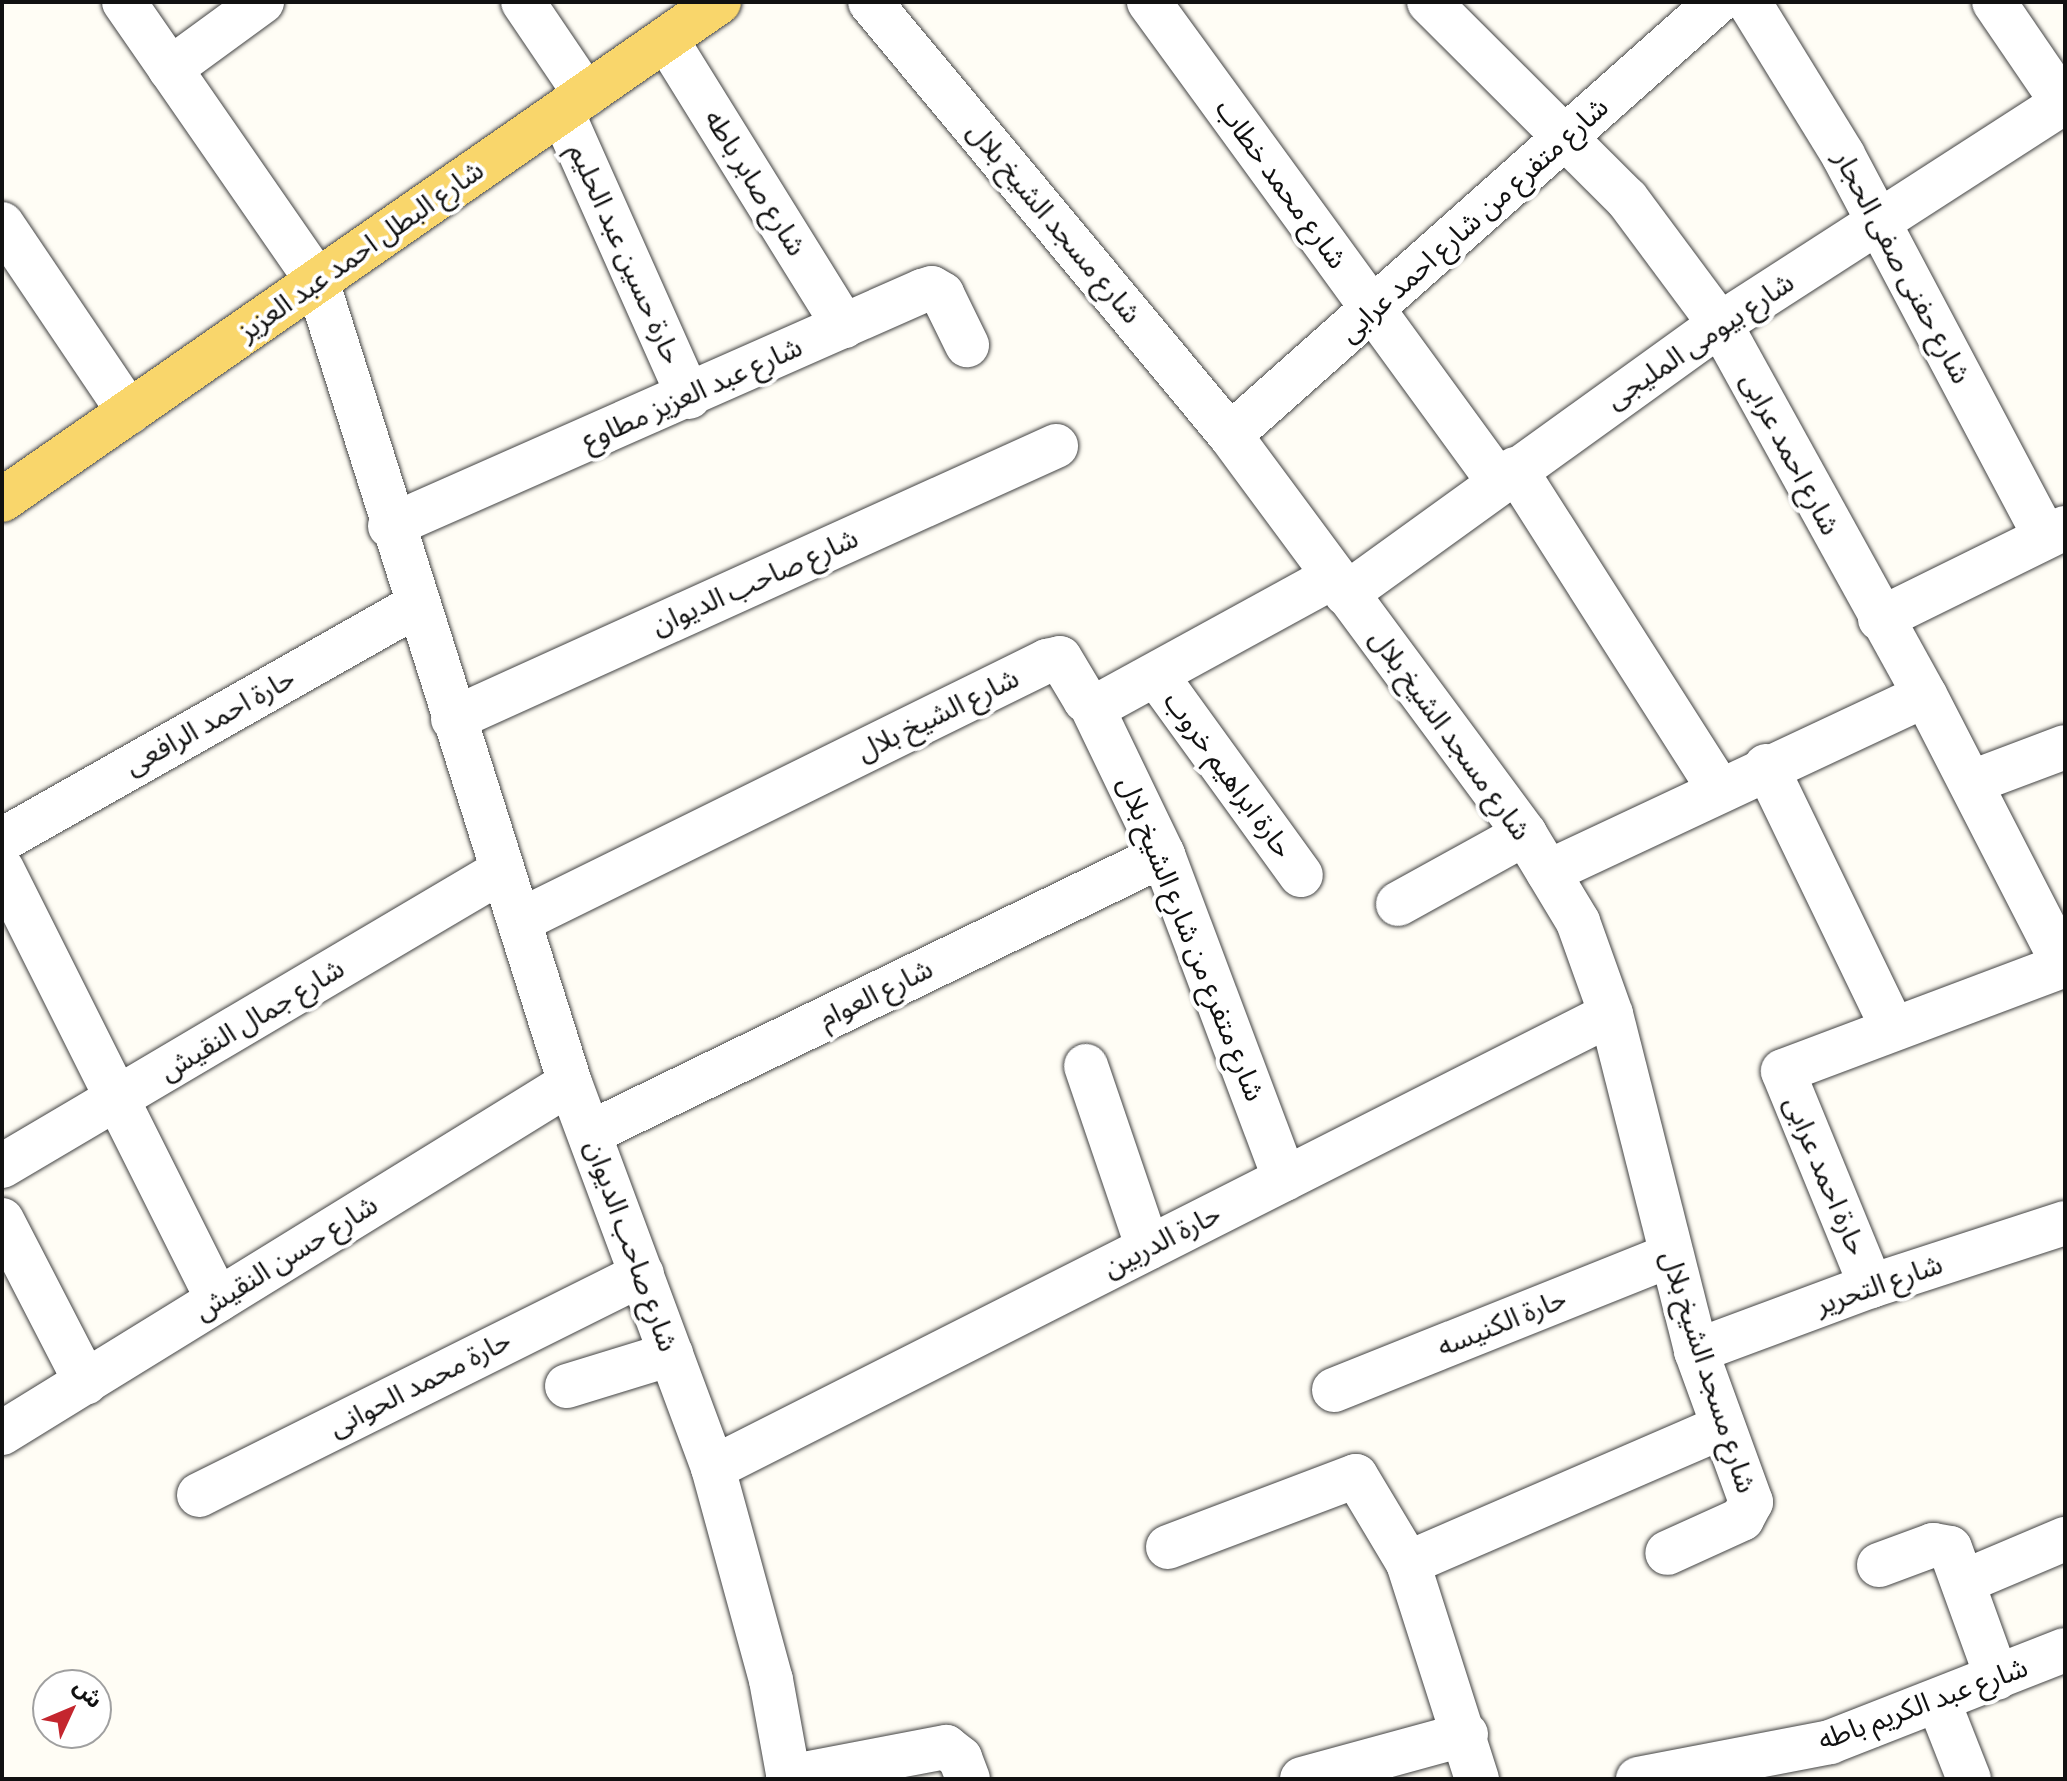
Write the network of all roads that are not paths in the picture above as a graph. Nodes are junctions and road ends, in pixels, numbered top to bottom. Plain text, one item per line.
1 (124, 2) edge
2 (262, 2) edge
3 (523, 2) edge
4 (719, 2) edge
5 (870, 2) edge
6 (1149, 2) edge
7 (1429, 2) edge
8 (1717, 2) edge
9 (1749, 2) edge
10 (1994, 2) edge
11 (666, 39) junction
12 (170, 69) junction
13 (574, 103) junction
14 (2064, 104) edge
15 (1568, 136) junction
16 (2, 224) edge
17 (1879, 224) junction
18 (317, 281) junction
19 (1373, 312) junction
20 (1720, 324) junction
21 (844, 326) junction
22 (967, 345) dead end
23 (689, 397) junction
24 (129, 412) junction
25 (1230, 435) junction
26 (1056, 446) dead end
27 (1506, 475) junction
28 (2, 500) edge
29 (390, 526) junction
30 (2055, 532) edge
31 (1340, 586) junction
32 (418, 605) junction
33 (1880, 619) junction
34 (1156, 675) junction
35 (1925, 695) junction
36 (1090, 703) junction
37 (453, 719) junction
38 (2065, 747) edge
39 (1766, 766) junction
40 (1972, 782) junction
41 (1718, 788) junction
42 (1525, 834) junction
43 (2, 840) edge
44 (1163, 855) junction
45 (2, 869) edge
46 (500, 872) junction
47 (1548, 872) junction
48 (1301, 875) dead end
49 (1398, 904) dead end
50 (519, 921) junction
51 (2065, 966) edge
52 (1611, 1014) junction
53 (1892, 1027) junction
54 (1086, 1066) dead end
55 (570, 1083) junction
56 (118, 1100) junction
57 (590, 1133) junction
58 (2, 1166) edge
59 (1285, 1179) junction
60 (2, 1220) edge
61 (2065, 1223) edge
62 (1148, 1248) junction
63 (1669, 1256) junction
64 (642, 1274) junction
65 (1871, 1286) junction
66 (218, 1300) junction
67 (1696, 1351) junction
68 (671, 1354) junction
69 (86, 1383) junction
70 (567, 1386) dead end
71 (1334, 1390) dead end
72 (1723, 1427) junction
73 (2, 1433) edge
74 (713, 1468) junction
75 (199, 1495) dead end
76 (2065, 1539) edge
77 (1168, 1547) dead end
78 (1667, 1553) dead end
79 (1408, 1563) junction
80 (1879, 1565) dead end
81 (1963, 1582) junction
82 (2065, 1650) edge
83 (1997, 1678) junction
84 (1939, 1703) junction
85 (1466, 1734) junction
86 (789, 1778) edge
87 (968, 1779) edge
88 (1302, 1779) edge
89 (1477, 1779) edge
90 (1638, 1779) edge
91 (1969, 1779) edge

1 - 12 street, شارع صاحب الديوان
2 - 12 street
3 - 13 street, حارة حسين عبد الحليم
4 - 11 main road, شارع البطل احمد عبد العزيز
5 - 25 street, شارع مسجد الشيخ بلال
6 - 19 street, شارع محمد خطاب
7 - 15 street, شارع احمد عرابى
8 - 15 street, شارع متفرع من شارع احمد عرابى
9 - 17 street, شارع حفنى صفى الحجار
10 - 14 street
11 - 13 main road, شارع البطل احمد عبد العزيز
11 - 21 street, شارع صابر باطه
12 - 18 street, شارع صاحب الديوان
13 - 18 main road, شارع البطل احمد عبد العزيز
13 - 23 street, حارة حسين عبد الحليم
14 - 17 street, شارع بيومى المليجى
15 - 19 street, شارع متفرع من شارع احمد عرابى
15 - 20 street, شارع احمد عرابى
16 - 24 street
17 - 20 street, شارع بيومى المليجى
17 - 30 street, شارع حفنى صفى الحجار
18 - 24 main road, شارع البطل احمد عبد العزيز
18 - 29 street, شارع صاحب الديوان
19 - 25 street, شارع متفرع من شارع احمد عرابى
19 - 27 street, شارع محمد خطاب
20 - 27 street, شارع بيومى المليجى
20 - 33 street, شارع احمد عرابى
21 - 22 street, شارع عبد العزيز مطاوع
21 - 23 street, شارع عبد العزيز مطاوع
23 - 29 street, شارع عبد العزيز مطاوع
24 - 28 main road, شارع البطل احمد عبد العزيز
25 - 31 street, شارع مسجد الشيخ بلال
26 - 37 street, شارع صاحب الديوان
27 - 31 street, شارع بيومى المليجى
27 - 41 street, شارع محمد خطاب
29 - 32 street, شارع صاحب الديوان
30 - 33 street
31 - 34 street
31 - 42 street, شارع مسجد الشيخ بلال
32 - 37 street, شارع صاحب الديوان
32 - 43 street, حارة احمد الرافعى
33 - 35 street, شارع احمد عرابى
34 - 36 street
34 - 48 street, حارة ابراهيم خروب
35 - 39 street
35 - 40 street, شارع احمد عرابى
36 - 44 street, شارع متفرع من شارع الشيخ بلال
36 - 50 street, شارع الشيخ بلال
37 - 46 street, شارع صاحب الديوان
38 - 40 street
39 - 41 street
39 - 53 street
40 - 51 street, شارع احمد عرابى
41 - 47 street
42 - 47 street, شارع مسجد الشيخ بلال
42 - 49 street
44 - 57 street, شارع العوام
44 - 59 street, شارع متفرع من شارع الشيخ بلال
45 - 56 street
46 - 50 street, شارع صاحب الديوان
46 - 56 street, شارع جمال النقيش
47 - 52 street, شارع مسجد الشيخ بلال
50 - 55 street, شارع صاحب الديوان
51 - 53 street
52 - 59 street, حارة الدربين
52 - 63 street, شارع مسجد الشيخ بلال
53 - 65 street, حارة احمد عرابى
54 - 62 street
55 - 57 street, شارع صاحب الديوان
55 - 66 street, شارع حسن النقيش
56 - 58 street, شارع جمال النقيش
56 - 66 street
57 - 64 street, شارع صاحب الديوان
59 - 62 street, حارة الدربين
60 - 69 street
61 - 65 street, شارع التحرير
62 - 74 street, حارة الدربين
63 - 67 street, شارع مسجد الشيخ بلال
63 - 71 street, حارة الكنيسه
64 - 68 street, شارع صاحب الديوان
64 - 75 street, حارة محمد الحوانى
65 - 67 street, شارع التحرير
66 - 69 street, شارع حسن النقيش
67 - 72 street, شارع مسجد الشيخ بلال
68 - 70 street
68 - 74 street, شارع صاحب الديوان
69 - 73 street, شارع حسن النقيش
72 - 78 street, شارع مسجد الشيخ بلال
72 - 79 street
74 - 86 street, شارع صاحب الديوان
76 - 81 street
77 - 79 street
79 - 85 street
80 - 81 street
81 - 83 street
82 - 83 street, شارع عبد الكريم باطه
83 - 84 street, شارع عبد الكريم باطه
84 - 90 street, شارع عبد الكريم باطه
84 - 91 street
85 - 88 street
85 - 89 street
86 - 87 street

